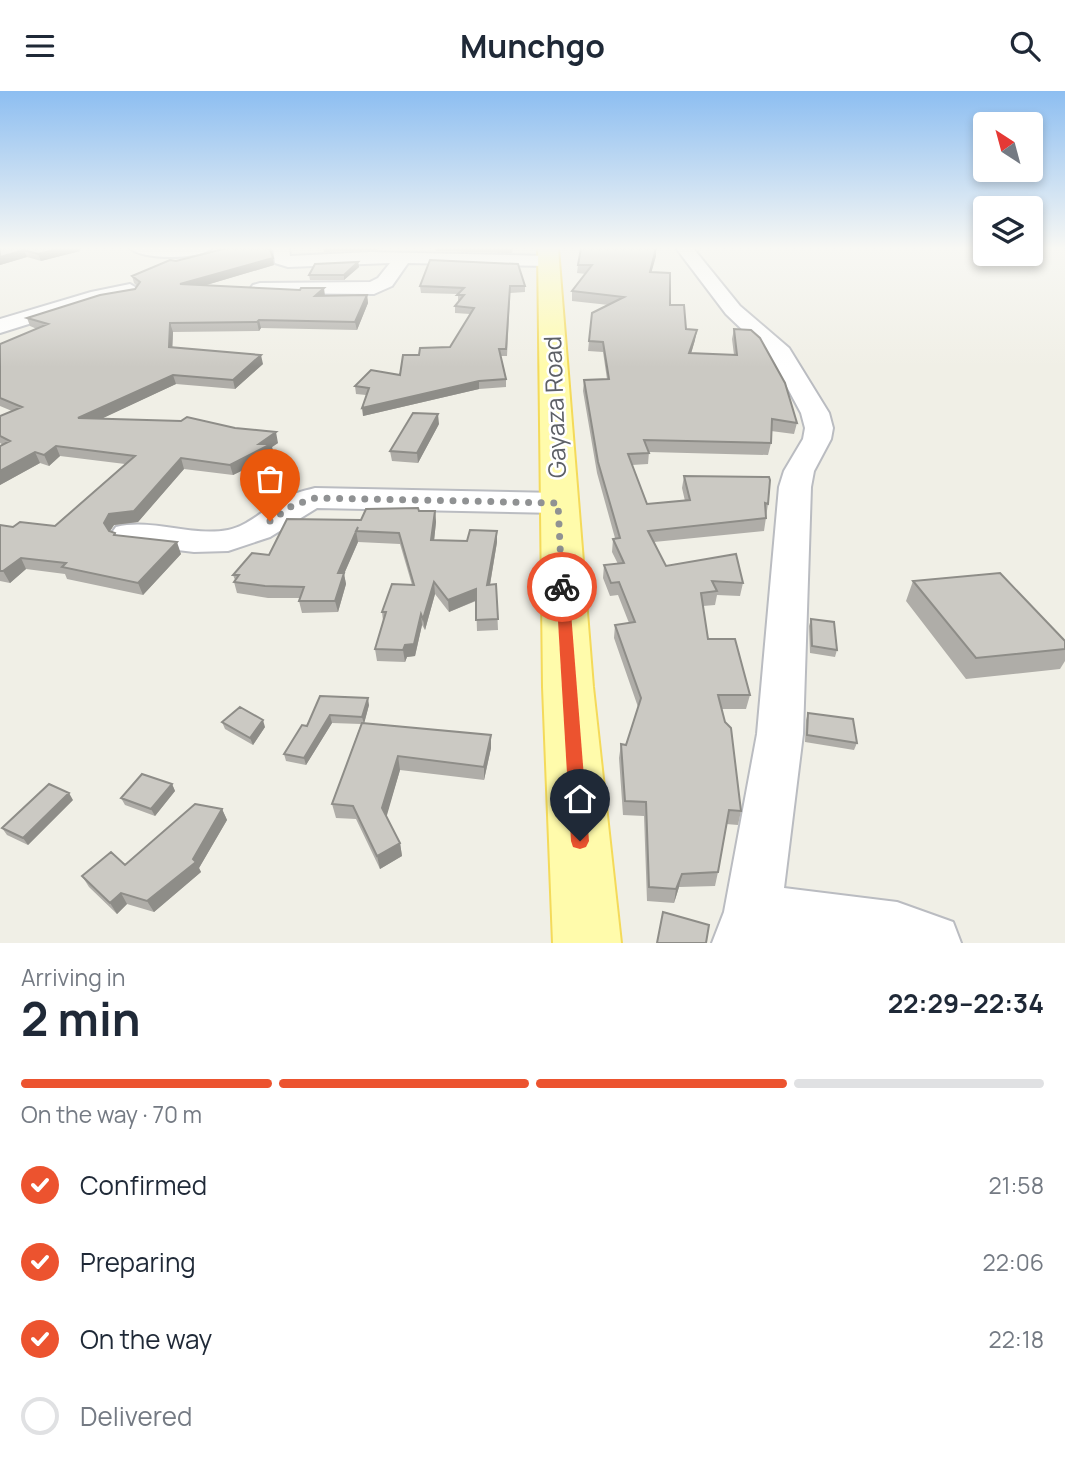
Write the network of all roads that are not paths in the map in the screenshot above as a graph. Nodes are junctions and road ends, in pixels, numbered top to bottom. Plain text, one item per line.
1 (374, 288) edge
2 (549, 288) edge
3 (715, 288) edge
4 (260, 289) edge
5 (130, 290) edge
6 (0, 326) edge
7 (558, 503) junction
8 (128, 534) edge
9 (746, 927) edge
10 (587, 943) edge
11 (932, 943) edge

1 - 4 street
2 - 7 main road, Gayaza Road
3 - 9 street
5 - 6 street
7 - 8 street
7 - 10 main road, Gayaza Road
9 - 11 street

